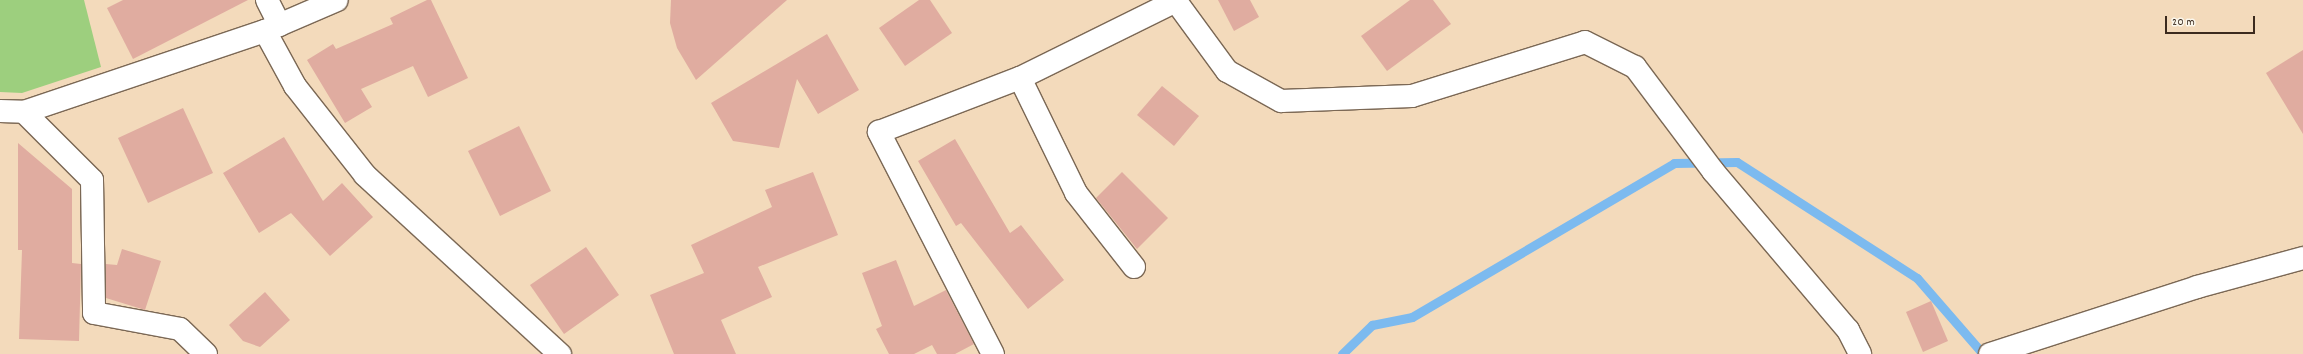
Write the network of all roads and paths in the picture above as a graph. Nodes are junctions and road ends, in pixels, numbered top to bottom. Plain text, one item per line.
1 (267, 0) edge
2 (337, 0) edge
3 (1175, 1) edge
4 (272, 28) junction
5 (1020, 78) junction
6 (0, 110) edge
7 (24, 112) junction
8 (2303, 258) edge
9 (1134, 267) dead end
10 (1993, 353) edge
11 (206, 354) edge
12 (560, 354) edge
13 (993, 354) edge
14 (1860, 354) edge

1 - 4 street
2 - 4 street
3 - 5 street
3 - 14 street
4 - 7 street
4 - 12 street
5 - 9 street
5 - 13 street
6 - 7 street
7 - 11 street
8 - 10 street

